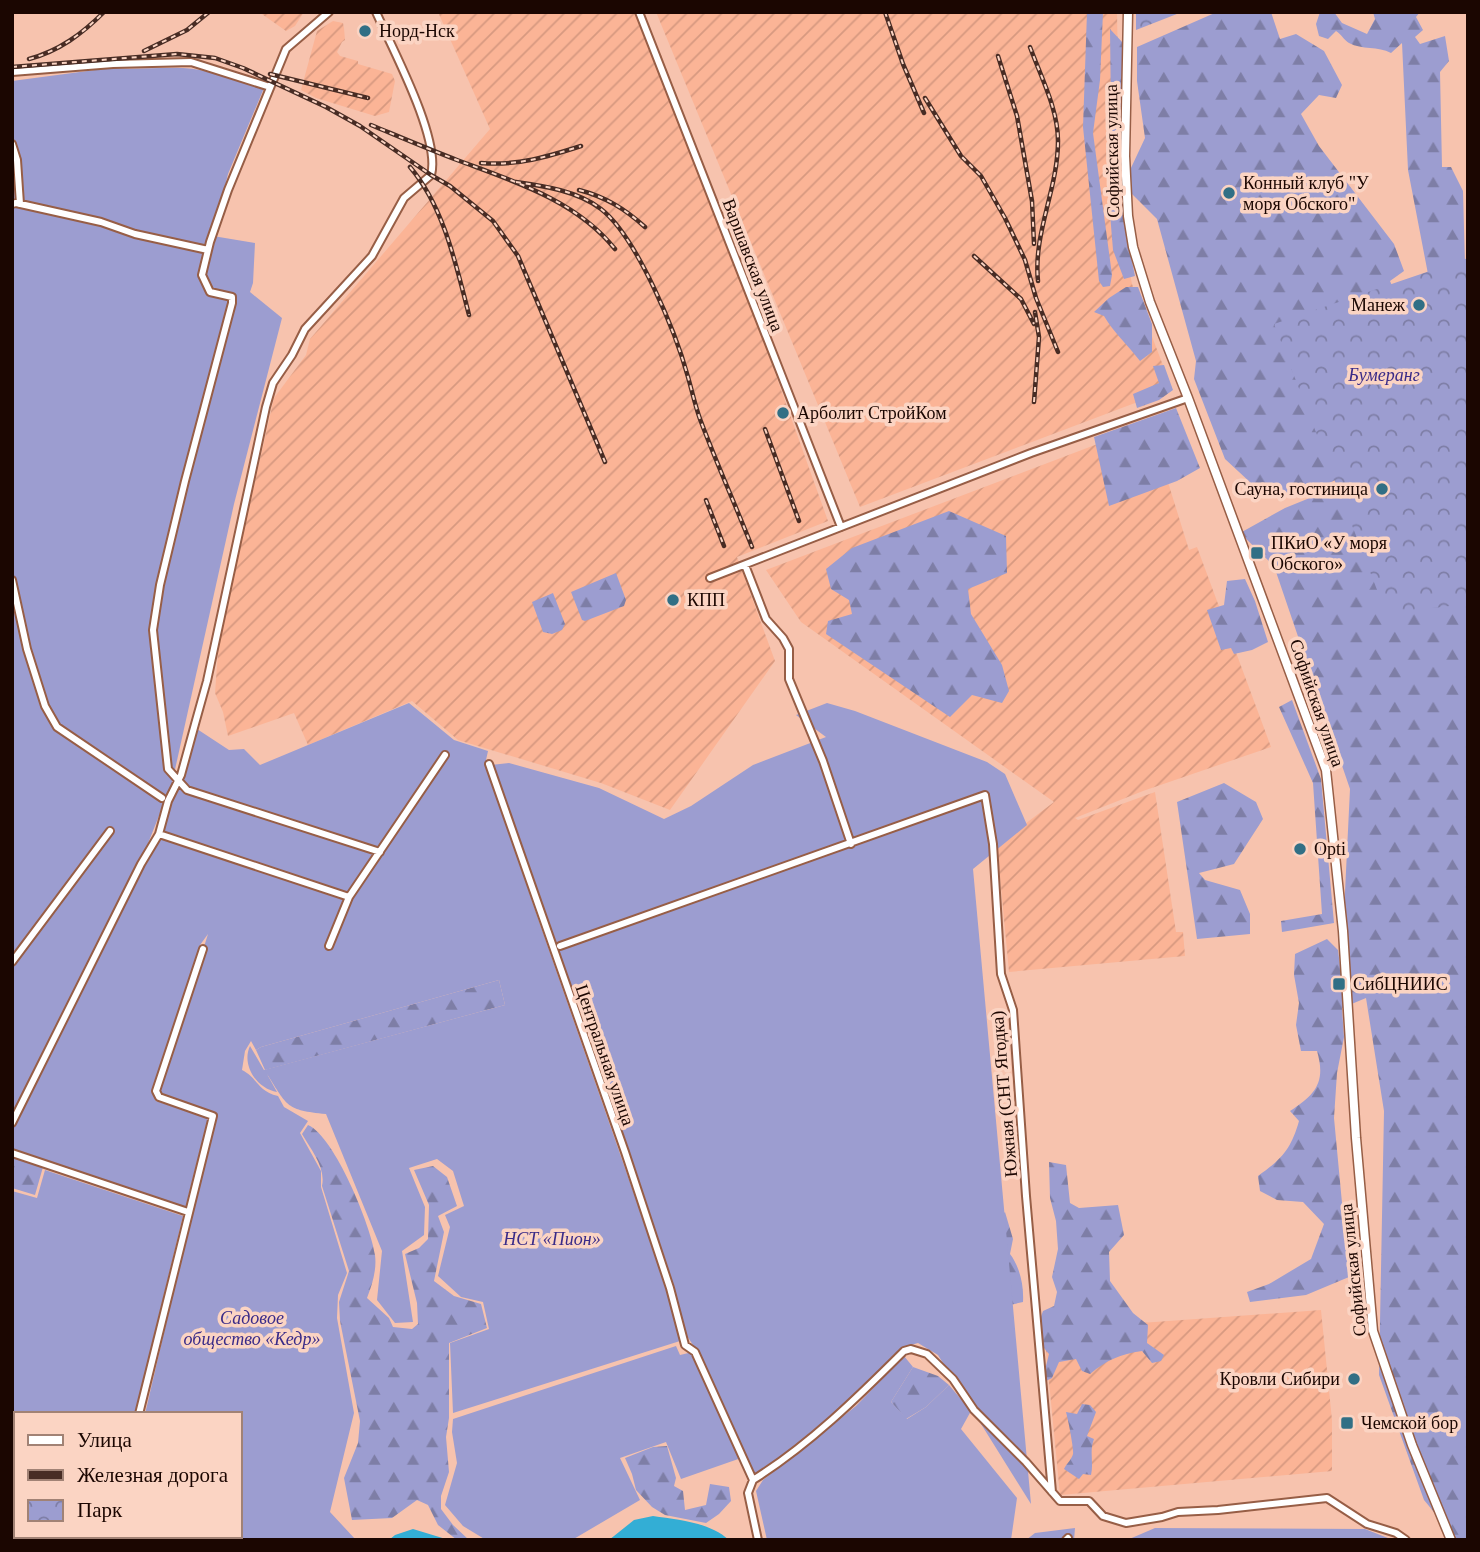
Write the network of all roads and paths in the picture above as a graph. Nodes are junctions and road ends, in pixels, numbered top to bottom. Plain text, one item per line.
1 (329, 12) edge
2 (376, 12) edge
3 (639, 12) edge
4 (1128, 12) edge
5 (12, 72) edge
6 (270, 87) junction
7 (12, 144) edge
8 (16, 204) edge
9 (208, 250) junction
10 (1188, 398) junction
11 (841, 527) junction
12 (745, 565) junction
13 (710, 578) dead end
14 (12, 580) edge
15 (445, 755) dead end
16 (489, 764) dead end
17 (177, 780) junction
18 (162, 798) dead end
19 (110, 831) dead end
20 (159, 834) junction
21 (851, 844) junction
22 (380, 852) junction
23 (349, 897) junction
24 (329, 946) dead end
25 (560, 946) dead end
26 (203, 950) dead end
27 (12, 962) edge
28 (12, 1123) edge
29 (12, 1153) edge
30 (188, 1212) junction
31 (139, 1412) edge
32 (753, 1480) junction
33 (1052, 1493) junction
34 (758, 1540) edge
35 (1406, 1540) edge
36 (1451, 1540) edge

1 - 6 street
2 - 17 street
3 - 11 street, Варшавская улица
4 - 10 main road, Софийская улица
5 - 6 street
6 - 9 street
7 - 8 street
8 - 9 street
9 - 17 street
10 - 11 street
10 - 36 main road, Софийская улица
11 - 12 street
12 - 13 street
12 - 21 street
14 - 18 street
15 - 22 street
16 - 32 street, Центральная улица
17 - 20 street
17 - 22 street
19 - 27 street
20 - 23 street
20 - 28 street
21 - 25 street
21 - 33 street, Южная (СНТ Ягодка)
22 - 23 street
23 - 24 street
26 - 30 street
29 - 30 street
30 - 31 street
32 - 33 street
32 - 34 street
33 - 35 street

